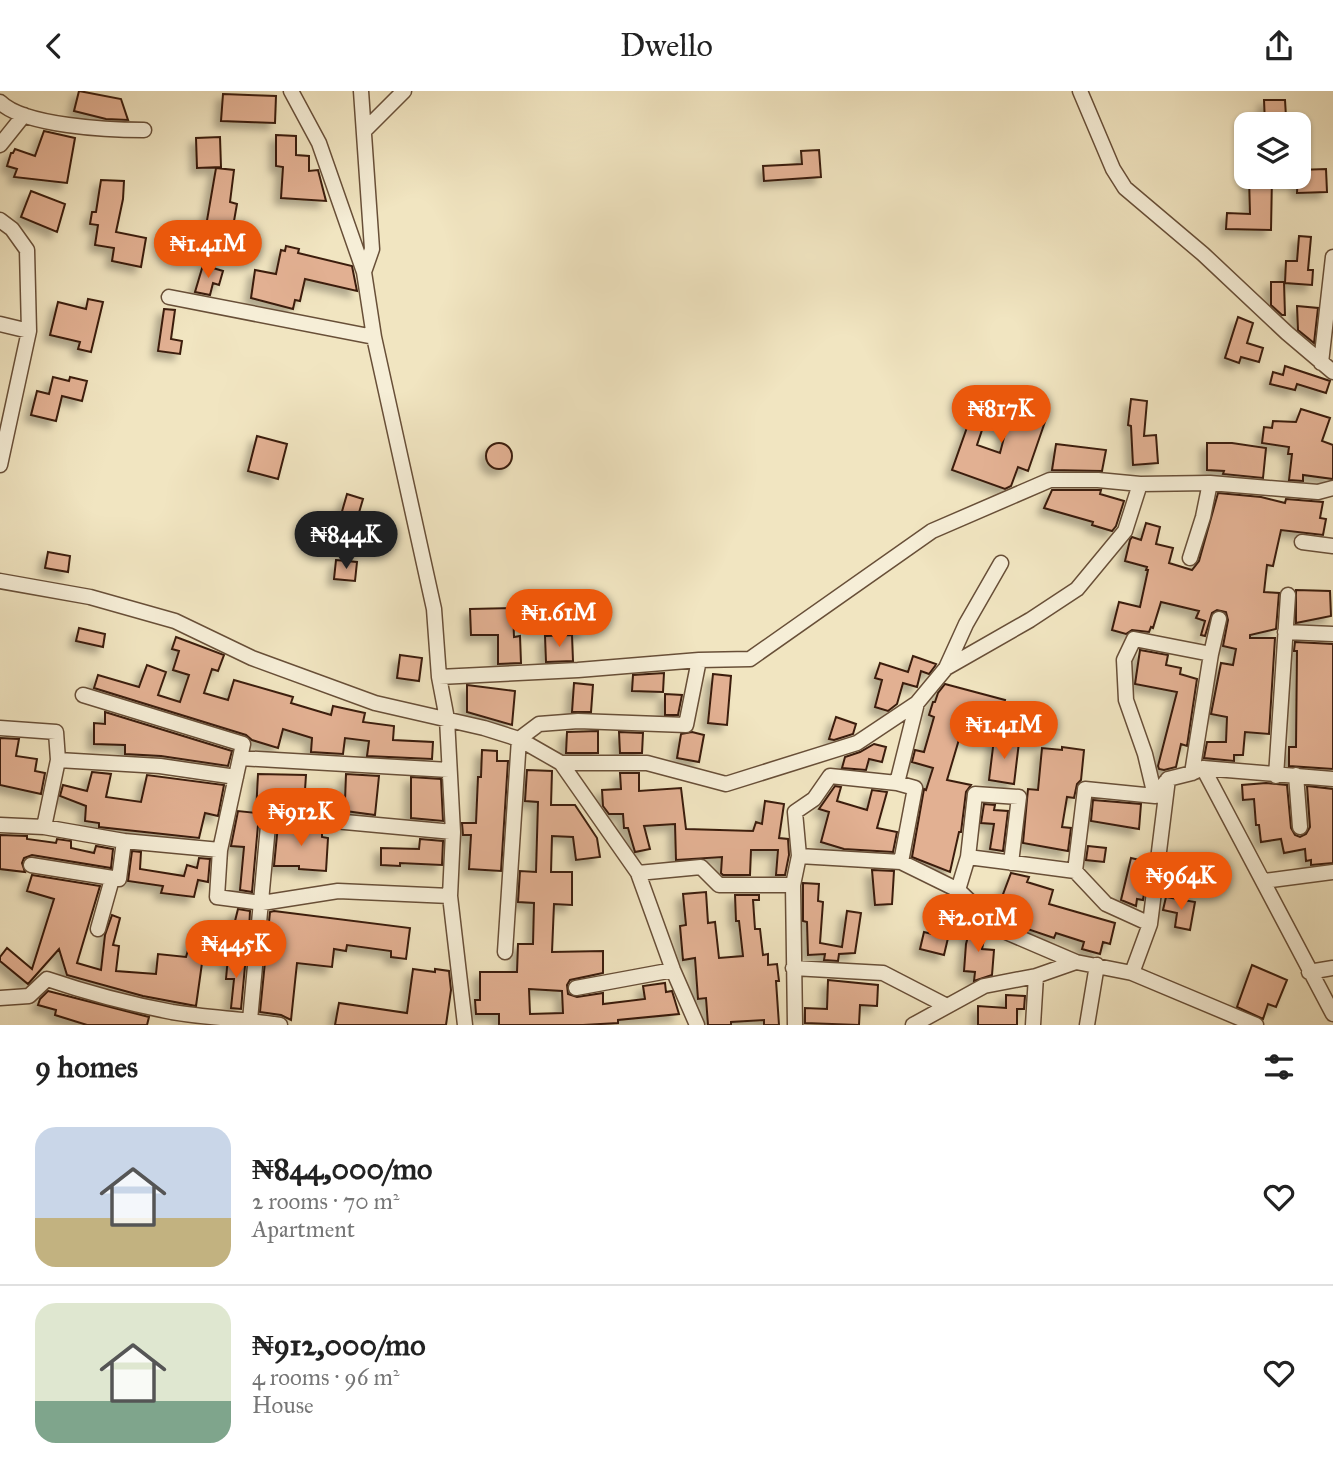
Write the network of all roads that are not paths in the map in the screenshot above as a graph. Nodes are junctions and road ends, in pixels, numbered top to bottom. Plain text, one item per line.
1 (291, 91) edge
2 (361, 91) edge
3 (404, 91) edge
4 (1080, 91) edge
5 (0, 102) edge
6 (24, 115) junction
7 (144, 130) dead end
8 (364, 131) junction
9 (0, 145) edge
10 (0, 220) edge
11 (1333, 257) edge
12 (364, 272) junction
13 (169, 297) dead end
14 (0, 324) edge
15 (29, 331) junction
16 (374, 337) junction
17 (1327, 367) edge
18 (0, 465) edge
19 (1140, 484) junction
20 (1210, 484) junction
21 (1333, 488) edge
22 (1302, 542) dead end
23 (1333, 546) edge
24 (1190, 558) dead end
25 (1001, 563) dead end
26 (0, 581) edge
27 (1288, 595) dead end
28 (1219, 619) dead end
29 (1285, 632) junction
30 (1333, 634) edge
31 (1211, 655) junction
32 (699, 660) junction
33 (946, 668) junction
34 (439, 677) junction
35 (83, 695) dead end
36 (917, 703) junction
37 (447, 719) junction
38 (0, 728) edge
39 (519, 739) junction
40 (240, 758) junction
41 (58, 759) junction
42 (561, 763) junction
43 (449, 770) junction
44 (1198, 770) junction
45 (1296, 775) junction
46 (1276, 776) junction
47 (236, 777) junction
48 (1168, 779) junction
49 (1333, 779) edge
50 (897, 783) junction
51 (1155, 796) junction
52 (0, 825) edge
53 (44, 827) junction
54 (1300, 827) dead end
55 (453, 832) junction
56 (124, 841) junction
57 (220, 850) junction
58 (799, 856) junction
59 (968, 857) junction
60 (901, 862) junction
61 (1011, 863) junction
62 (31, 865) dead end
63 (1075, 871) junction
64 (1333, 872) edge
65 (638, 873) junction
66 (112, 879) junction
67 (1264, 881) junction
68 (793, 885) junction
69 (958, 890) junction
70 (450, 896) junction
71 (261, 903) junction
72 (1150, 923) junction
73 (98, 929) dead end
74 (505, 952) dead end
75 (1076, 962) junction
76 (1097, 965) junction
77 (793, 968) junction
78 (1333, 968) edge
79 (673, 970) junction
80 (1309, 972) junction
81 (1132, 973) junction
82 (1036, 976) junction
83 (576, 988) dead end
84 (0, 998) edge
85 (945, 1005) junction
86 (1333, 1014) edge
87 (172, 1019) edge
88 (250, 1020) junction
89 (916, 1024) edge
90 (280, 1025) edge
91 (465, 1025) edge
92 (697, 1025) edge
93 (795, 1025) edge
94 (1033, 1025) edge
95 (1087, 1025) edge
96 (1256, 1025) edge

1 - 12 street
2 - 8 street
3 - 8 street
4 - 17 street
5 - 6 street
6 - 7 street
6 - 9 street
8 - 12 street
10 - 15 street
11 - 17 street
12 - 16 street
13 - 16 street
14 - 15 street
15 - 18 street
16 - 34 street
19 - 20 street
19 - 32 street
19 - 33 street
20 - 21 street
20 - 24 street
22 - 23 street
25 - 33 street
26 - 37 street
27 - 29 street
28 - 31 street
29 - 30 street
29 - 46 street
31 - 44 street
31 - 51 street
32 - 34 street
32 - 39 street
33 - 36 street
34 - 37 street
35 - 40 street
36 - 42 street
36 - 50 street
37 - 39 street
37 - 43 street
38 - 41 street
39 - 42 street
39 - 74 street
40 - 43 street
40 - 47 street
41 - 47 street
41 - 53 street
42 - 65 street
43 - 55 street
44 - 46 street
44 - 48 street
44 - 67 street
45 - 46 street
45 - 49 street
45 - 54 street
47 - 57 street
48 - 51 street
48 - 72 street
50 - 58 street
50 - 60 street
51 - 63 street
52 - 53 street
53 - 56 street
55 - 70 street
55 - 71 street
56 - 57 street
56 - 66 street
57 - 71 street
58 - 60 street
58 - 68 street
59 - 61 street
59 - 61 street
59 - 69 street
60 - 69 street
61 - 63 street
62 - 66 street
63 - 72 street
64 - 67 street
65 - 68 street
65 - 79 street
66 - 73 street
67 - 80 street
68 - 77 street
69 - 75 street
70 - 71 street
70 - 91 street
71 - 88 street
72 - 81 street
75 - 76 street
75 - 82 street
76 - 81 street
76 - 95 street
77 - 85 street
77 - 93 street
78 - 80 street
79 - 83 street
79 - 92 street
80 - 86 street
81 - 96 street
82 - 85 street
82 - 94 street
84 - 87 street
85 - 89 street
87 - 88 street
88 - 90 street

